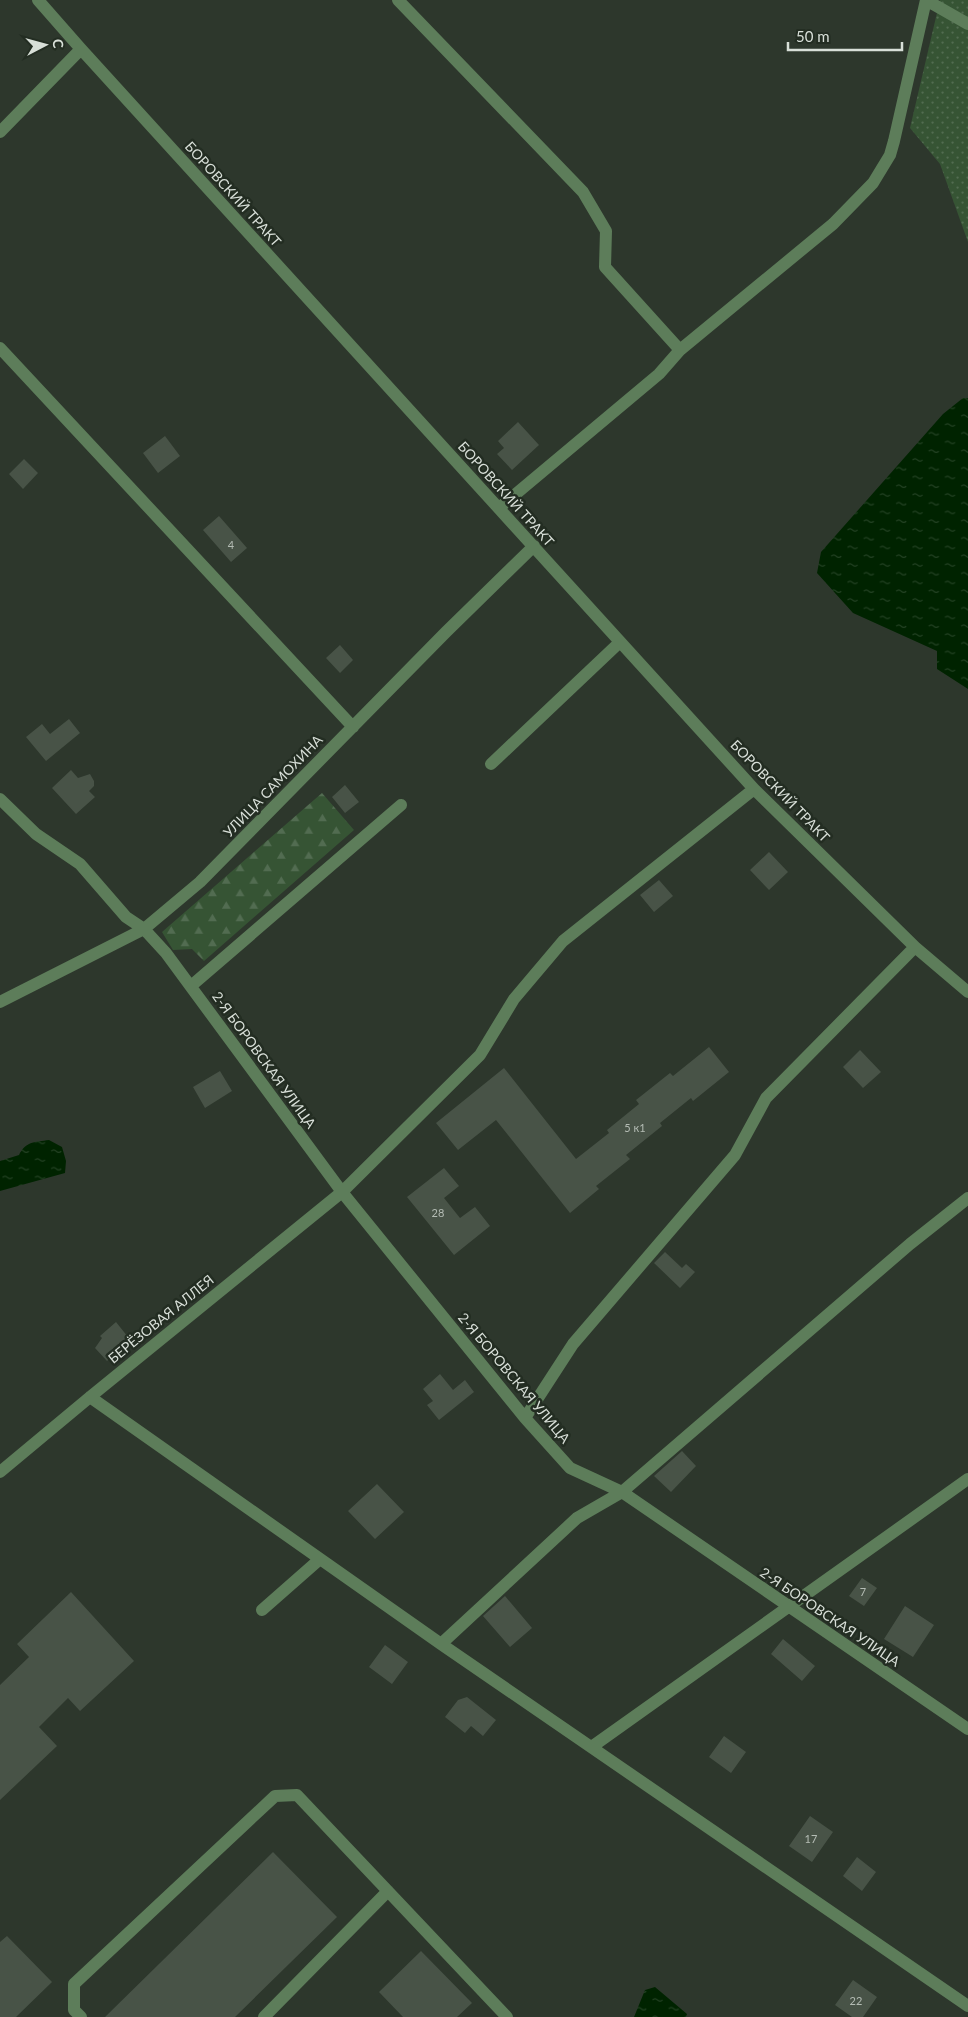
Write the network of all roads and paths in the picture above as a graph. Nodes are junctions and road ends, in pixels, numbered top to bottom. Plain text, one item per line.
1 (38, 0) edge
2 (398, 0) edge
3 (926, 0) edge
4 (968, 24) edge
5 (81, 49) junction
6 (0, 132) edge
7 (0, 348) edge
8 (680, 350) junction
9 (499, 508) junction
10 (534, 546) junction
11 (620, 642) junction
12 (352, 727) junction
13 (491, 764) dead end
14 (754, 789) junction
15 (0, 799) edge
16 (401, 805) dead end
17 (144, 929) junction
18 (915, 947) junction
19 (191, 986) junction
20 (968, 992) edge
21 (0, 1002) edge
22 (342, 1192) junction
23 (968, 1198) edge
24 (90, 1396) junction
25 (525, 1418) junction
26 (0, 1472) edge
27 (968, 1479) edge
28 (622, 1492) junction
29 (320, 1559) junction
30 (789, 1608) junction
31 (262, 1610) dead end
32 (441, 1644) junction
33 (968, 1729) edge
34 (593, 1746) junction
35 (388, 1891) junction
36 (968, 2006) edge
37 (81, 2017) edge
38 (264, 2017) edge
39 (507, 2017) edge

1 - 5 street, БОРОВСКИЙ ТРАКТ
2 - 8 street
3 - 4 street
3 - 8 street
5 - 6 street
5 - 9 street, БОРОВСКИЙ ТРАКТ
7 - 12 street
8 - 9 street
9 - 10 street, БОРОВСКИЙ ТРАКТ
10 - 11 street, БОРОВСКИЙ ТРАКТ
10 - 12 street, УЛИЦА САМОХИНА
11 - 13 street
11 - 14 street, БОРОВСКИЙ ТРАКТ
12 - 17 street, УЛИЦА САМОХИНА
14 - 18 street, БОРОВСКИЙ ТРАКТ
14 - 22 street, БЕРЁЗОВАЯ АЛЛЕЯ
15 - 17 street, 2-Я БОРОВСКАЯ УЛИЦА
16 - 19 street
17 - 19 street, 2-Я БОРОВСКАЯ УЛИЦА
17 - 21 street, УЛИЦА САМОХИНА
18 - 20 street, БОРОВСКИЙ ТРАКТ
18 - 25 street
19 - 22 street, 2-Я БОРОВСКАЯ УЛИЦА
22 - 24 street, БЕРЁЗОВАЯ АЛЛЕЯ
22 - 25 street, 2-Я БОРОВСКАЯ УЛИЦА
23 - 28 street
24 - 26 street, БЕРЁЗОВАЯ АЛЛЕЯ
24 - 29 street
25 - 28 street, 2-Я БОРОВСКАЯ УЛИЦА
27 - 30 street
28 - 30 street, 2-Я БОРОВСКАЯ УЛИЦА
28 - 32 street
29 - 31 street
29 - 32 street
30 - 33 street, 2-Я БОРОВСКАЯ УЛИЦА
30 - 34 street
32 - 34 street
34 - 36 street
35 - 37 street
35 - 38 street
35 - 39 street

